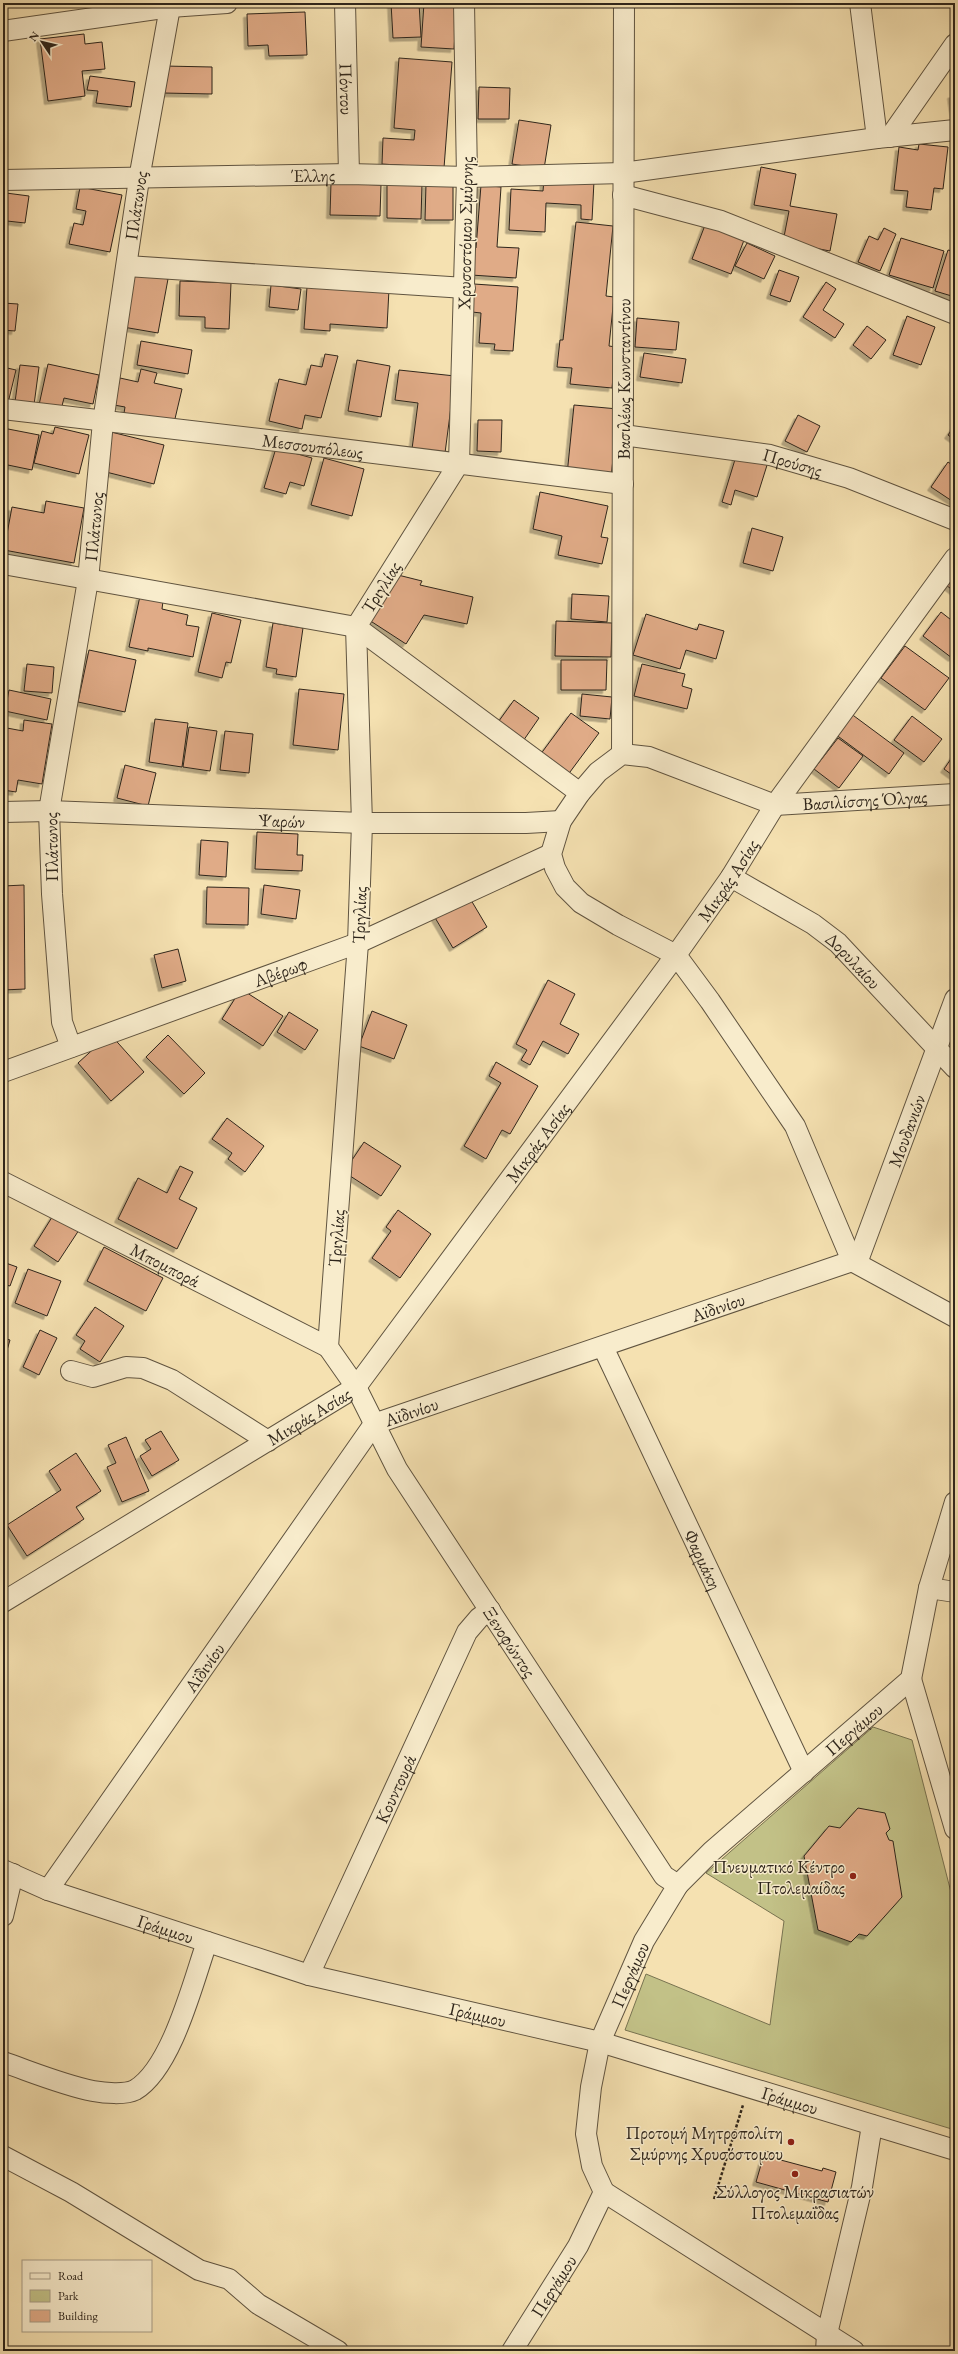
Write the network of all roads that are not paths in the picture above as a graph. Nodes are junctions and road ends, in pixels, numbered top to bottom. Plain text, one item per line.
1 (227, 3) edge
2 (345, 3) edge
3 (464, 3) edge
4 (624, 3) edge
5 (860, 3) edge
6 (170, 7) junction
7 (3, 31) edge
8 (955, 44) edge
9 (955, 130) edge
10 (884, 138) junction
11 (623, 173) junction
12 (348, 174) junction
13 (467, 177) junction
14 (3, 180) edge
15 (139, 180) junction
16 (623, 195) junction
17 (126, 266) junction
18 (465, 288) junction
19 (955, 314) edge
20 (3, 409) edge
21 (103, 422) junction
22 (623, 435) junction
23 (459, 463) junction
24 (622, 484) junction
25 (955, 520) edge
26 (955, 558) edge
27 (3, 564) edge
28 (88, 580) junction
29 (356, 627) junction
30 (622, 754) junction
31 (580, 793) junction
32 (955, 794) edge
33 (775, 805) junction
34 (49, 811) junction
35 (3, 812) edge
36 (561, 821) junction
37 (362, 823) junction
38 (551, 854) junction
39 (731, 877) junction
40 (358, 943) junction
41 (676, 955) junction
42 (955, 999) edge
43 (71, 1047) junction
44 (937, 1048) junction
45 (955, 1068) edge
46 (3, 1072) edge
47 (4, 1188) edge
48 (854, 1262) junction
49 (955, 1317) edge
50 (328, 1347) junction
51 (603, 1347) junction
52 (71, 1371) dead end
53 (356, 1387) junction
54 (374, 1424) junction
55 (268, 1441) junction
56 (955, 1502) edge
57 (929, 1588) junction
58 (955, 1592) edge
59 (3, 1602) edge
60 (490, 1610) junction
61 (911, 1679) junction
62 (804, 1772) junction
63 (955, 1829) edge
64 (8, 1872) edge
65 (678, 1885) junction
66 (48, 1890) junction
67 (3, 1916) edge
68 (207, 1942) junction
69 (309, 1975) junction
70 (600, 2042) junction
71 (3, 2062) edge
72 (872, 2125) junction
73 (955, 2150) edge
74 (4, 2157) edge
75 (604, 2192) junction
76 (827, 2343) edge
77 (338, 2351) edge
78 (512, 2351) edge
79 (854, 2351) edge

1 - 6 street
2 - 12 street, Πόντου
3 - 13 street, Χρυσοστόμου Σμύρνης
4 - 11 street, Βασιλέως Κωνσταντίνου
5 - 10 street
6 - 7 street
6 - 15 street, Πλάτωνος
8 - 10 street
9 - 10 street, Έλλης
10 - 11 street, Έλλης
11 - 13 street, Έλλης
11 - 16 street, Βασιλέως Κωνσταντίνου
12 - 13 street, Έλλης
12 - 15 street, Έλλης
13 - 18 street, Χρυσοστόμου Σμύρνης
14 - 15 street, Έλλης
15 - 17 street, Πλάτωνος
16 - 19 street
16 - 22 street, Βασιλέως Κωνσταντίνου
17 - 18 street
17 - 21 street, Πλάτωνος
18 - 23 street, Χρυσοστόμου Σμύρνης
20 - 21 street, Μεσσουπόλεως
21 - 23 street, Μεσσουπόλεως
21 - 28 street, Πλάτωνος
22 - 24 street, Βασιλέως Κωνσταντίνου
22 - 25 street, Προύσης
23 - 24 street, Μεσσουπόλεως
23 - 29 street, Τριγλίας
24 - 30 street, Βασιλέως Κωνσταντίνου
26 - 33 street, Μικράς Ασίας
27 - 28 street
28 - 29 street
28 - 34 street, Πλάτωνος
29 - 31 street
29 - 37 street, Τριγλίας
30 - 31 street
30 - 33 street
31 - 36 street
32 - 33 street, Βασιλίσσης Όλγας
33 - 39 street, Μικράς Ασίας
34 - 35 street, Ψαρών
34 - 37 street, Ψαρών
34 - 43 street, Πλάτωνος
36 - 37 street, Ψαρών
36 - 38 street
37 - 40 street, Τριγλίας
38 - 40 street, Αβέρωφ
38 - 41 street
39 - 41 street, Μικράς Ασίας
39 - 44 street, Δορυλαίου
40 - 43 street, Αβέρωφ
40 - 50 street, Τριγλίας
41 - 48 street
41 - 53 street, Μικράς Ασίας
42 - 44 street, Μουδανιών
43 - 46 street, Αβέρωφ
44 - 45 street, Δορυλαίου
44 - 48 street, Μουδανιών
47 - 50 street, Μπομπορά
48 - 49 street
48 - 51 street, Αϊδινίου
50 - 53 street
51 - 54 street, Αϊδινίου
51 - 62 street, Φαρμάκη
52 - 55 street
53 - 54 street, Ξενοφώντος
53 - 55 street, Μικράς Ασίας
54 - 60 street, Ξενοφώντος
54 - 66 street, Αϊδινίου
55 - 59 street, Μικράς Ασίας
56 - 57 street
57 - 58 street
57 - 61 street
60 - 65 street, Ξενοφώντος
60 - 69 street, Κουντουρά
61 - 62 street, Περγάμου
61 - 63 street
62 - 65 street, Περγάμου
64 - 66 street, Γράμμου
64 - 67 street
65 - 70 street, Περγάμου
66 - 68 street, Γράμμου
68 - 69 street, Γράμμου
68 - 71 street
69 - 70 street, Γράμμου
70 - 72 street, Γράμμου
70 - 75 street, Περγάμου
72 - 73 street, Γράμμου
72 - 76 street
74 - 77 street
75 - 76 street
75 - 78 street, Περγάμου
76 - 79 street

